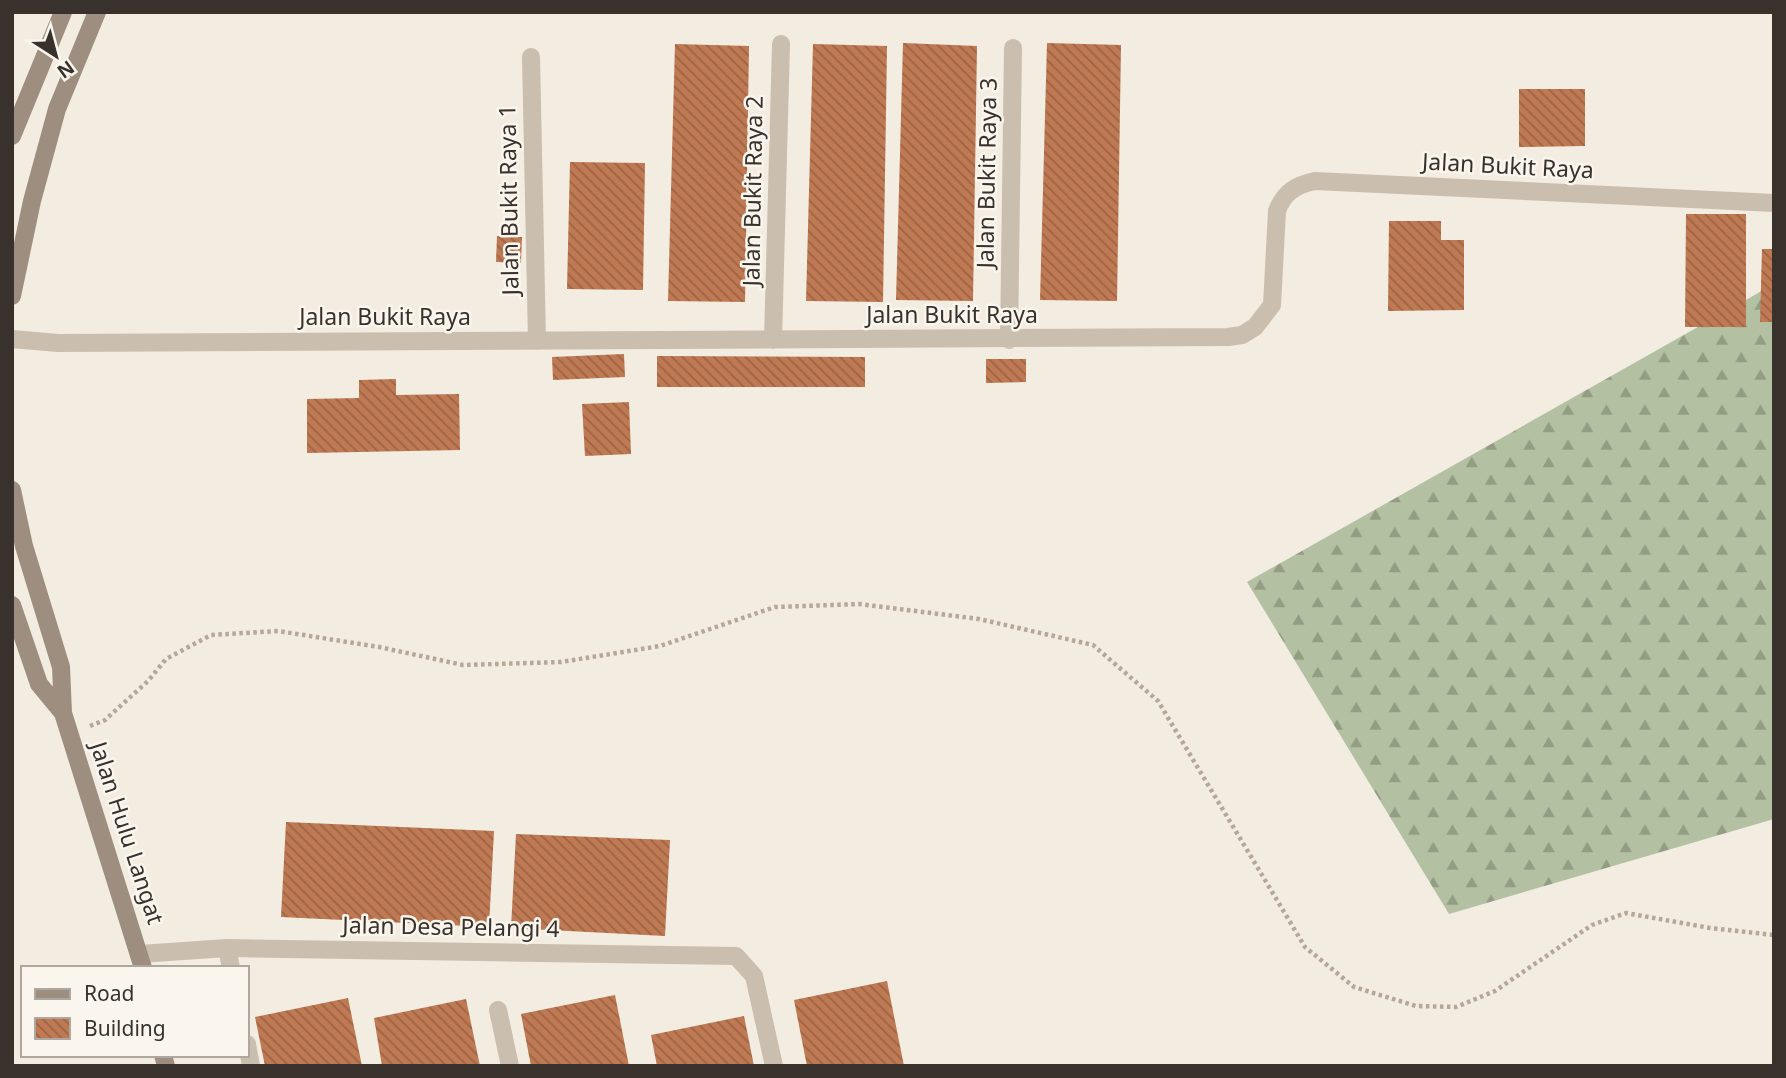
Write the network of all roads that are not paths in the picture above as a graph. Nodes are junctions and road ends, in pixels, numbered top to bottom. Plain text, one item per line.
1 (62, 12) edge
2 (97, 12) edge
3 (781, 44) dead end
4 (1013, 48) dead end
5 (530, 57) dead end
6 (12, 136) edge
7 (1774, 203) edge
8 (12, 296) edge
9 (12, 339) edge
10 (774, 340) junction
11 (1009, 340) junction
12 (537, 341) junction
13 (12, 490) edge
14 (12, 605) edge
15 (63, 713) junction
16 (227, 948) junction
17 (141, 961) edge
18 (231, 966) edge
19 (498, 1010) dead end
20 (510, 1066) edge
21 (774, 1066) edge

1 - 6 main road
2 - 8 main road
3 - 10 street, Jalan Bukit Raya 2
4 - 11 street, Jalan Bukit Raya 3
5 - 12 street, Jalan Bukit Raya 1
7 - 11 street, Jalan Bukit Raya
9 - 12 street, Jalan Bukit Raya
10 - 11 street, Jalan Bukit Raya
10 - 12 street, Jalan Bukit Raya
13 - 15 main road, Jalan Hulu Langat
14 - 15 main road, Jalan Hulu Langat
15 - 17 main road, Jalan Hulu Langat
16 - 17 street, Jalan Desa Pelangi 4
16 - 18 street
16 - 21 street, Jalan Desa Pelangi 4
19 - 20 street

